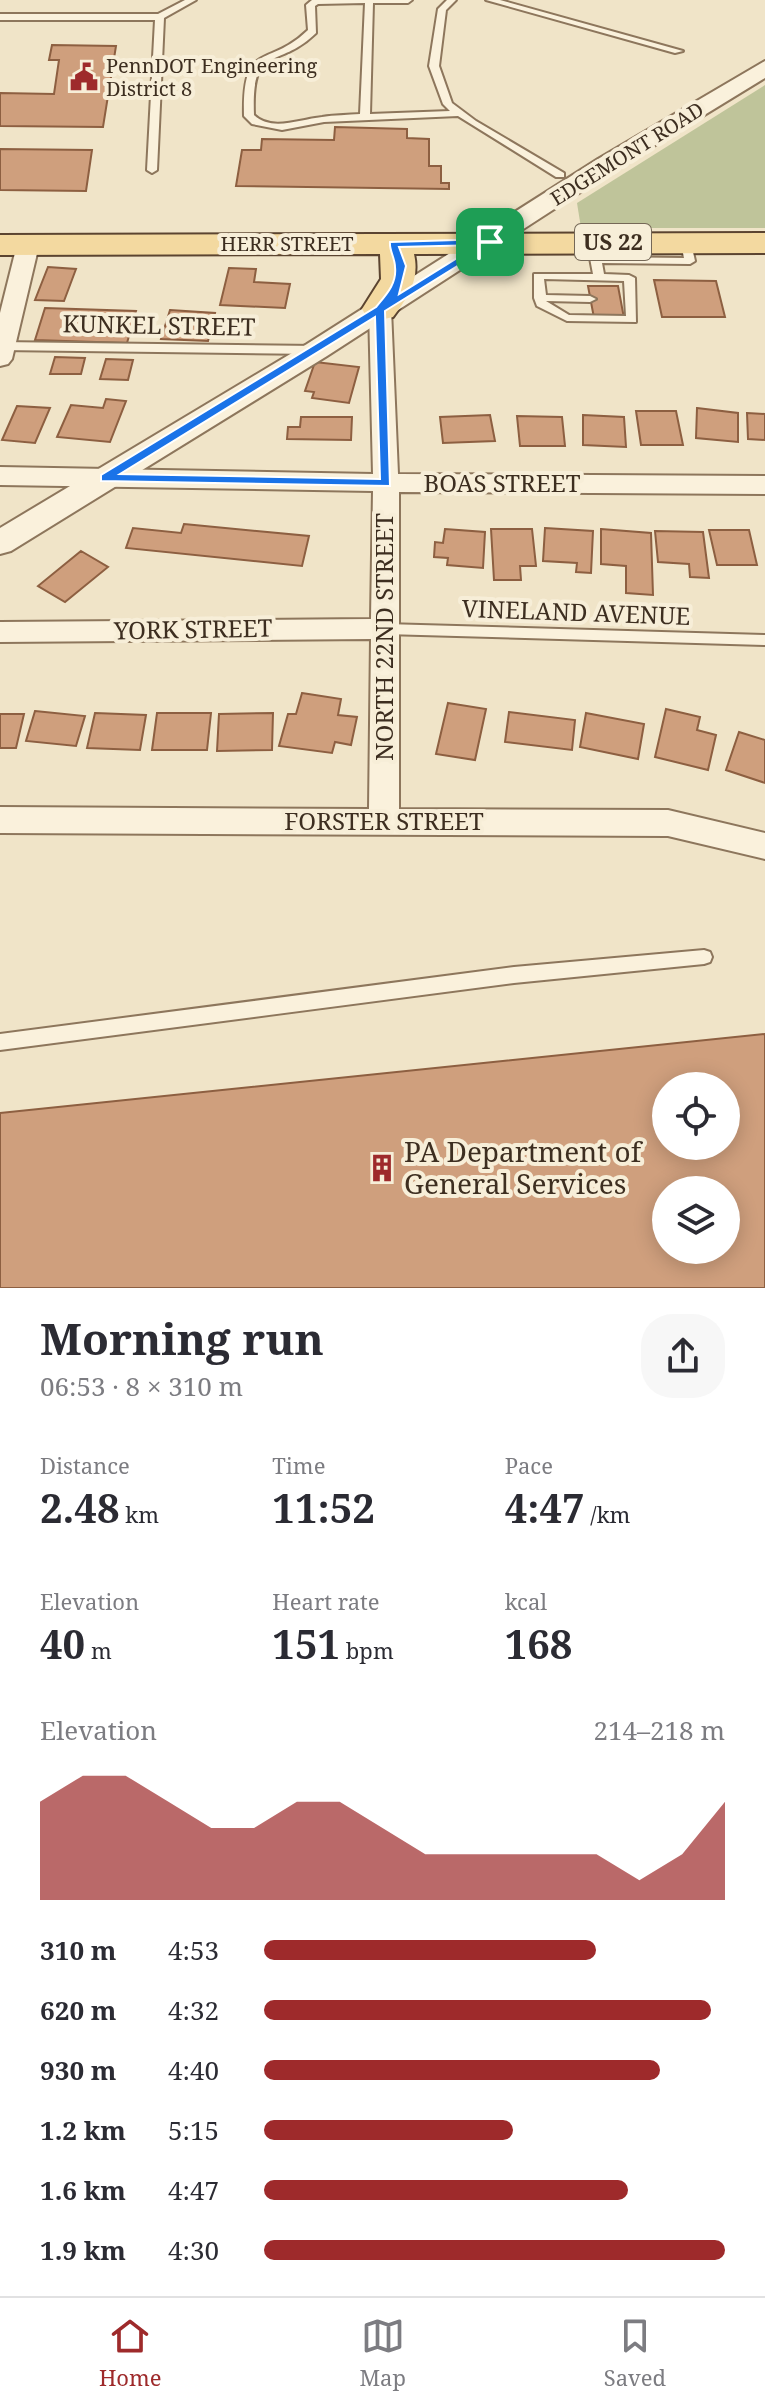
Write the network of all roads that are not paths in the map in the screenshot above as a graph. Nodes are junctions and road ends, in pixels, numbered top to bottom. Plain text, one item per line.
1 (192, 0) edge
2 (369, 0) edge
3 (408, 0) edge
4 (452, 0) edge
5 (490, 0) edge
6 (0, 17) edge
7 (160, 17) junction
8 (678, 51) dead end
9 (765, 68) edge
10 (460, 113) junction
11 (365, 117) junction
12 (152, 170) dead end
13 (560, 175) dead end
14 (490, 242) junction
15 (765, 243) edge
16 (393, 244) junction
17 (14, 245) edge
18 (594, 251) junction
19 (599, 277) junction
20 (540, 298) junction
21 (590, 299) dead end
22 (380, 309) junction
23 (317, 350) junction
24 (1, 351) edge
25 (0, 476) edge
26 (106, 478) junction
27 (386, 483) junction
28 (765, 485) edge
29 (0, 543) edge
30 (385, 629) junction
31 (0, 632) edge
32 (765, 640) edge
33 (0, 820) edge
34 (384, 822) junction
35 (765, 846) edge
36 (704, 957) dead end
37 (0, 1042) edge

1 - 7 lane
2 - 3 lane
2 - 11 lane
2 - 11 lane
4 - 10 lane
5 - 8 lane
6 - 7 lane
7 - 12 lane
9 - 14 street, EDGEMONT ROAD
10 - 11 lane
10 - 13 lane
14 - 16 main road, HERR STREET / US 22
14 - 18 main road, HERR STREET / US 22
14 - 22 street, EDGEMONT ROAD
15 - 18 main road, HERR STREET / US 22
16 - 17 main road, HERR STREET / US 22
16 - 22 main road
17 - 24 street
18 - 19 lane
19 - 20 lane
19 - 20 lane
20 - 21 lane
22 - 23 street, EDGEMONT ROAD
22 - 27 street, NORTH 22ND STREET
23 - 24 lane, KUNKEL STREET
23 - 26 street, EDGEMONT ROAD
25 - 26 street, BOAS STREET
26 - 27 street, BOAS STREET
26 - 29 street, EDGEMONT ROAD
27 - 28 street, BOAS STREET
27 - 30 street, NORTH 22ND STREET
30 - 31 street, YORK STREET
30 - 32 lane, VINELAND AVENUE
30 - 34 street, NORTH 22ND STREET
33 - 34 street, FORSTER STREET
34 - 35 street, FORSTER STREET
36 - 37 lane

